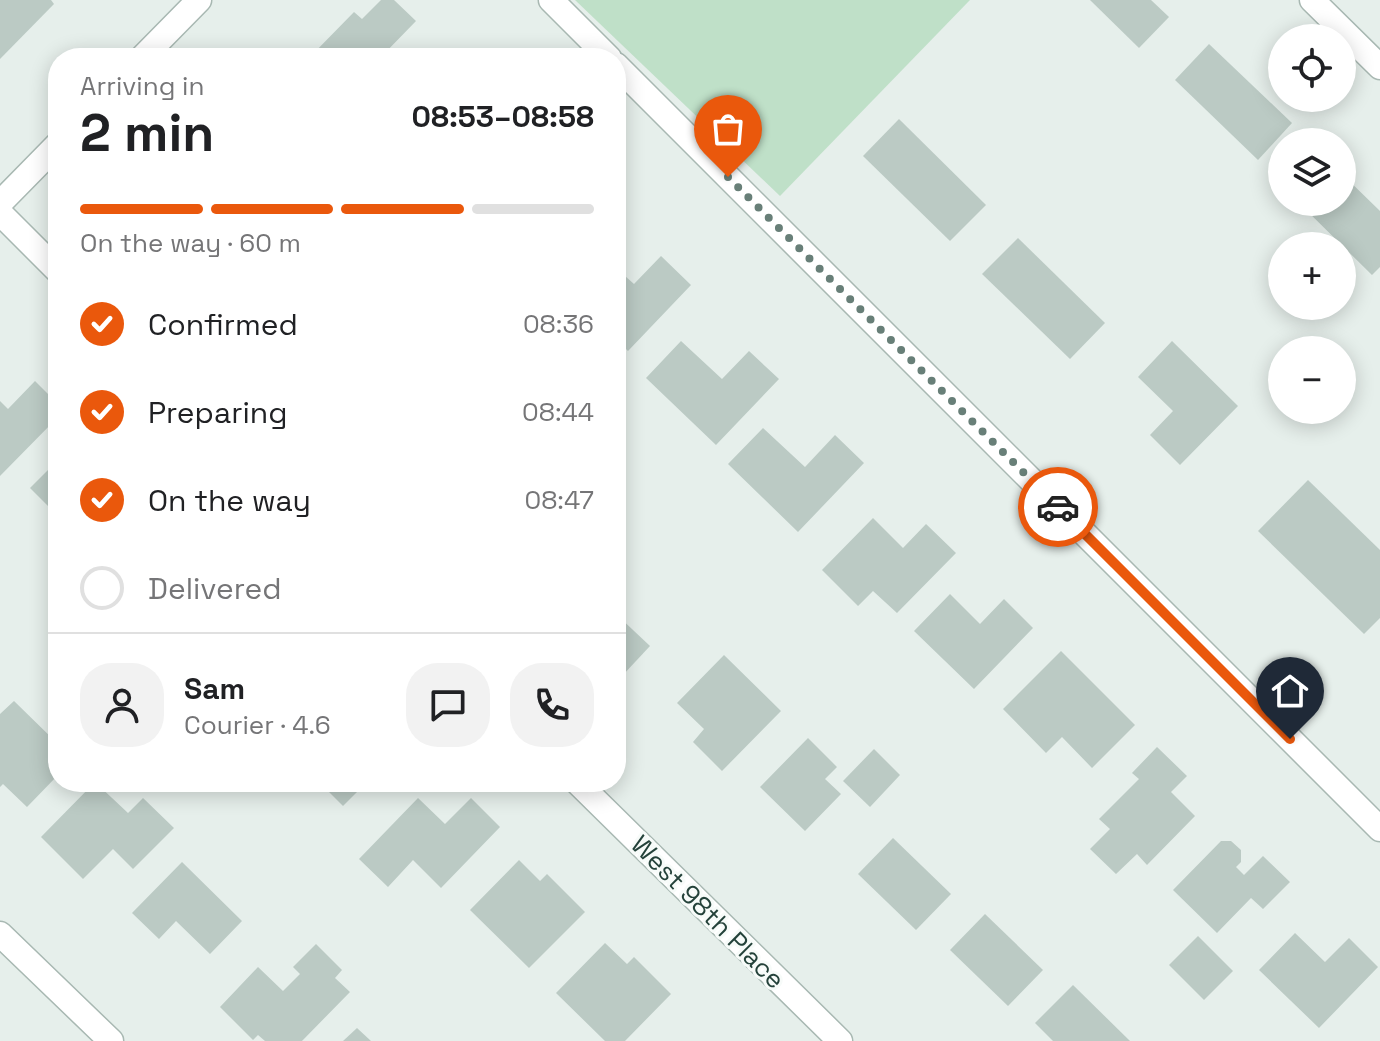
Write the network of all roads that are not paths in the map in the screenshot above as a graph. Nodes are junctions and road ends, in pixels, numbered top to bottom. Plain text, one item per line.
1 (199, 0) edge
2 (551, 0) edge
3 (1312, 0) edge
4 (152, 48) edge
5 (599, 48) edge
6 (1380, 67) edge
7 (626, 75) edge
8 (48, 154) edge
9 (0, 203) edge
10 (0, 213) edge
11 (48, 261) edge
12 (587, 792) edge
13 (1380, 829) edge
14 (0, 934) edge
15 (111, 1041) edge
16 (840, 1041) edge

1 - 4 street
2 - 5 street
3 - 6 street
7 - 13 street
8 - 9 street
10 - 11 street
12 - 16 street, West 98th Place
14 - 15 street

